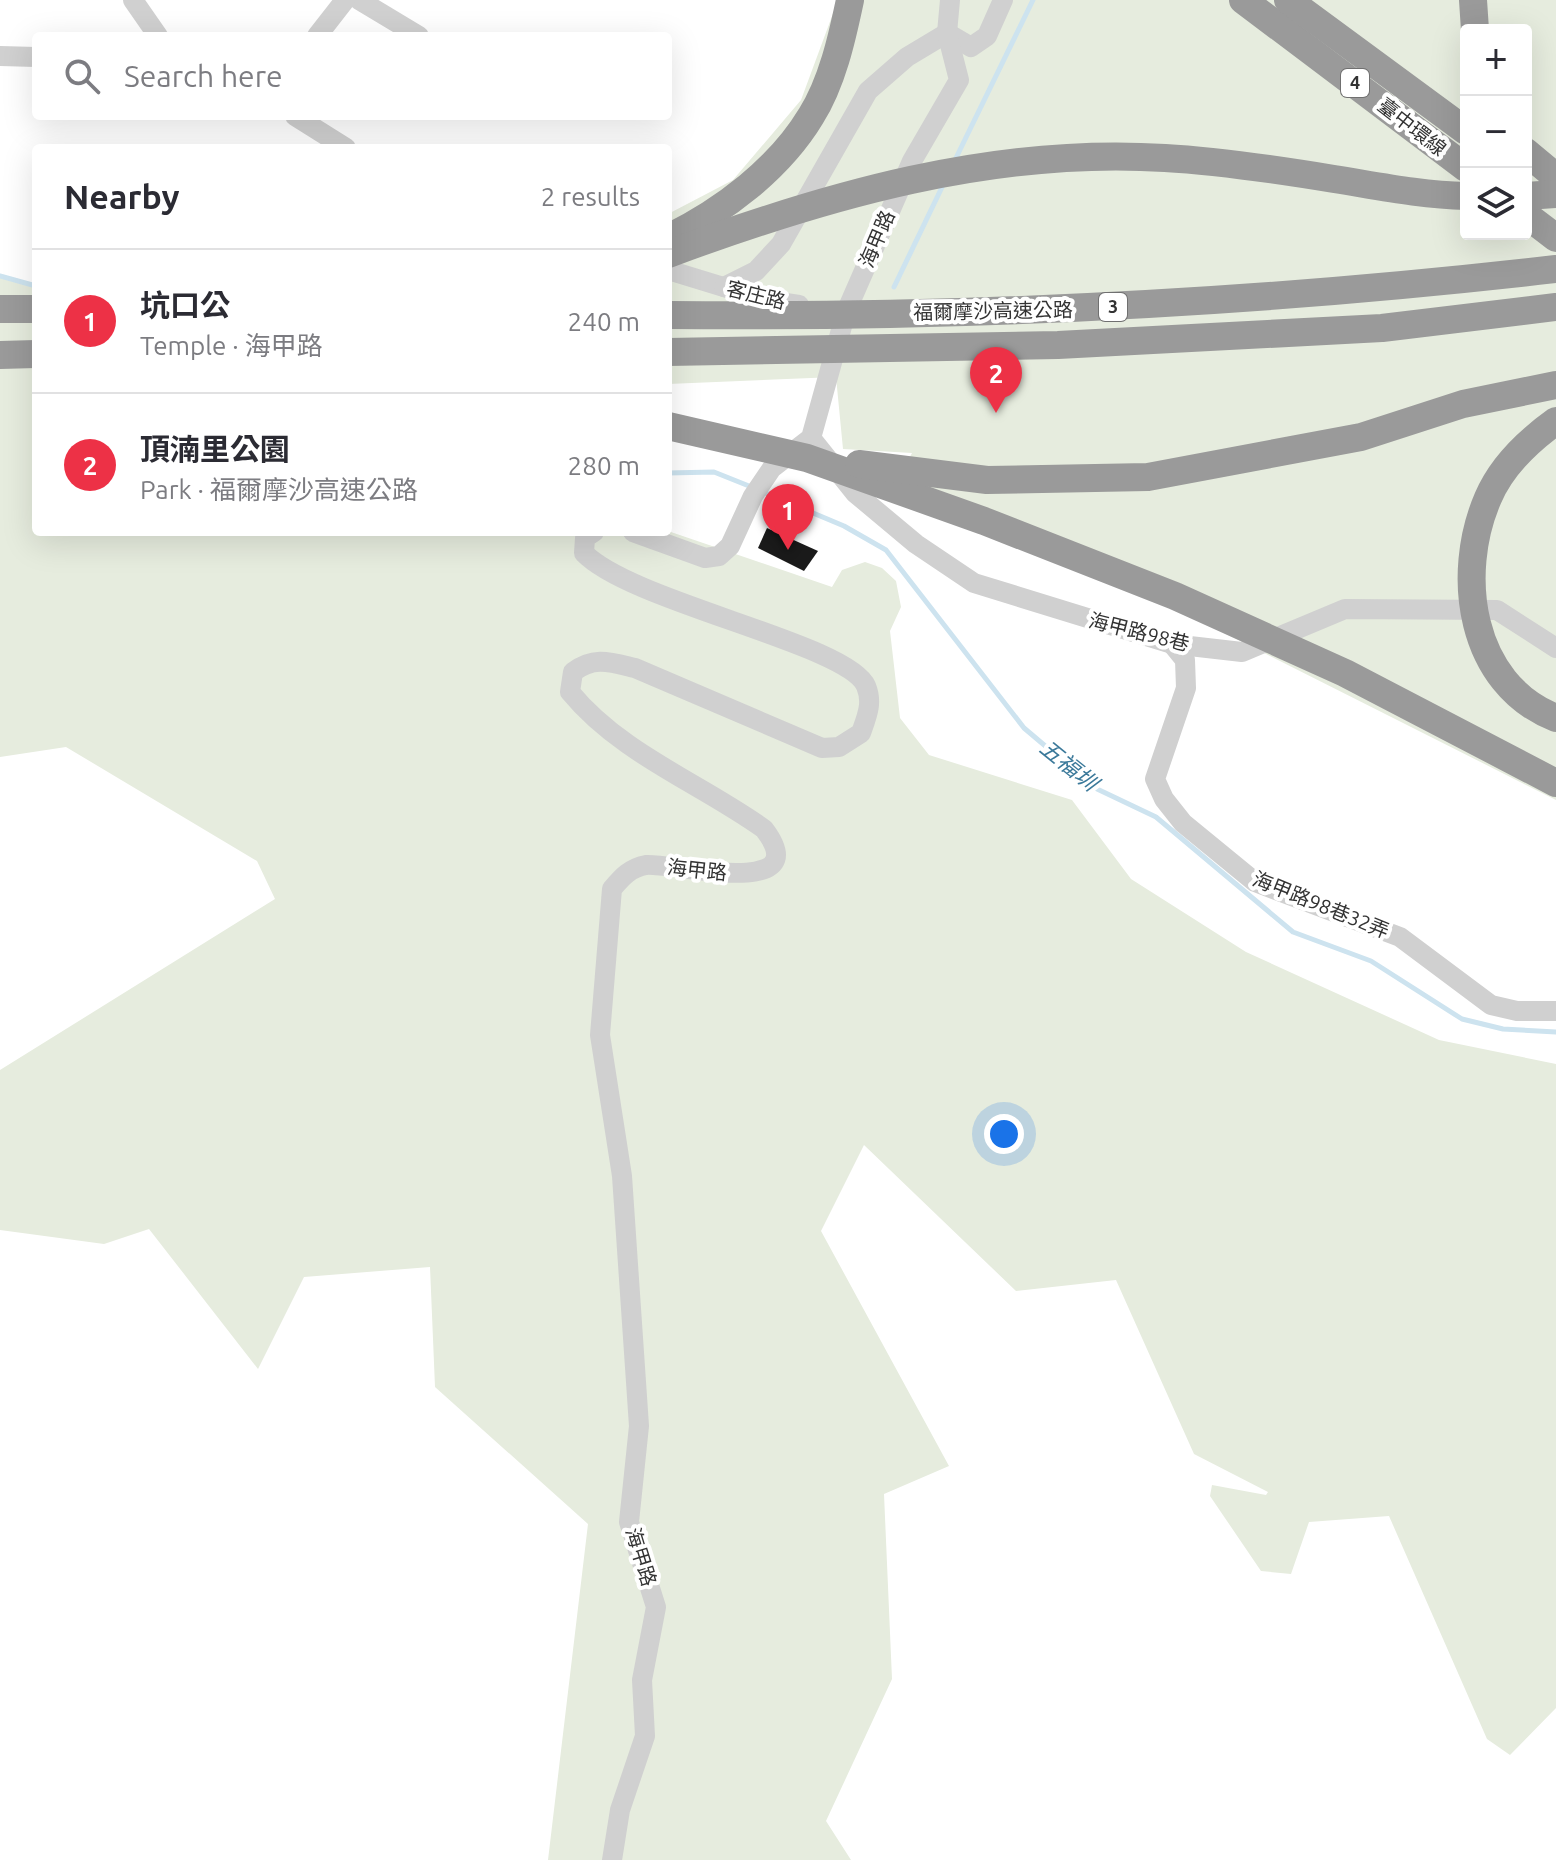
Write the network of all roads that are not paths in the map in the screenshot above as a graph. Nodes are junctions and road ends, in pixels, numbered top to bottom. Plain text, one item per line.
1 (133, 0) edge
2 (345, 0) edge
3 (359, 0) edge
4 (850, 0) edge
5 (950, 0) edge
6 (1003, 0) edge
7 (1243, 0) edge
8 (1288, 0) edge
9 (1473, 0) edge
10 (1475, 24) edge
11 (155, 32) edge
12 (320, 32) edge
13 (412, 32) edge
14 (947, 33) junction
15 (0, 56) edge
16 (32, 57) edge
17 (301, 120) edge
18 (1460, 127) edge
19 (340, 144) edge
20 (1532, 157) edge
21 (1460, 163) edge
22 (1556, 177) edge
23 (1532, 181) edge
24 (1460, 196) edge
25 (1532, 196) edge
26 (1556, 197) edge
27 (1532, 220) edge
28 (672, 236) edge
29 (1556, 238) edge
30 (672, 253) edge
31 (1556, 269) edge
32 (672, 271) edge
33 (724, 287) junction
34 (1556, 307) edge
35 (0, 309) edge
36 (32, 309) edge
37 (846, 312) junction
38 (672, 315) edge
39 (672, 352) edge
40 (32, 354) edge
41 (0, 355) edge
42 (1556, 385) edge
43 (1556, 421) edge
44 (672, 427) edge
45 (809, 448) junction
46 (588, 536) edge
47 (644, 536) edge
48 (1172, 644) junction
49 (1556, 648) edge
50 (1556, 718) edge
51 (1556, 783) edge
52 (1556, 1011) edge
53 (612, 1860) edge

1 - 11 street
2 - 12 street
3 - 13 street
4 - 28 highway
5 - 14 street, 海甲路
6 - 14 street
7 - 21 highway, 臺中環線 / 4
8 - 18 highway, 臺中環線 / 4
9 - 10 highway
14 - 33 street
14 - 37 street, 海甲路
15 - 16 street
17 - 19 street
20 - 22 highway
23 - 26 highway
24 - 30 highway, bridge
25 - 26 highway, bridge
27 - 29 highway
31 - 38 highway, 福爾摩沙高速公路 / 3, bridge
32 - 33 street, 客庄路
33 - 37 street, 客庄路
34 - 39 highway, 福爾摩沙高速公路 / 3, bridge
35 - 36 highway
37 - 45 street, 海甲路
40 - 41 highway
42 - 45 highway, bridge
43 - 50 highway, bridge
44 - 45 highway, bridge
45 - 47 street
45 - 48 street, 海甲路98巷
45 - 51 highway, bridge
46 - 53 street, 海甲路
48 - 49 street, 海甲路98巷
48 - 52 street, 海甲路98巷32弄

